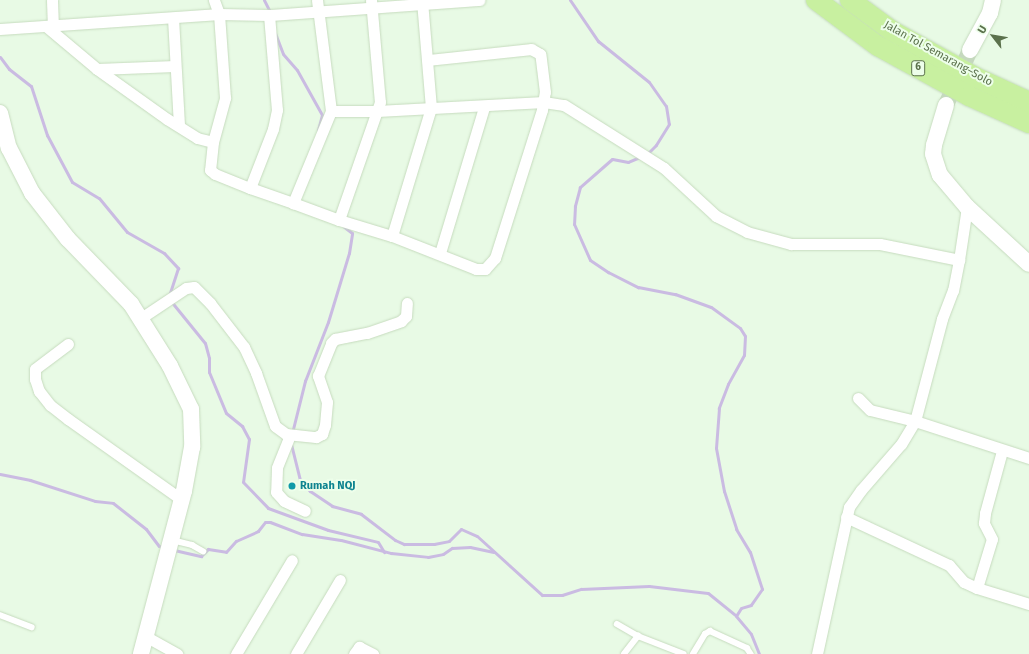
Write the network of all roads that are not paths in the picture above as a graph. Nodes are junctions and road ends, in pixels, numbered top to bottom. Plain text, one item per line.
1 (52, 0) edge
2 (214, 0) edge
3 (472, 0) edge
4 (479, 0) edge
5 (816, 0) edge
6 (850, 0) edge
7 (993, 0) edge
8 (423, 2) edge
9 (372, 3) edge
10 (318, 5) edge
11 (219, 14) junction
12 (269, 15) junction
13 (173, 18) junction
14 (50, 27) junction
15 (0, 29) edge
16 (970, 50) tunnel mouth
17 (428, 60) junction
18 (175, 66) junction
19 (97, 69) junction
20 (544, 102) junction
21 (1029, 102) edge
22 (946, 105) tunnel mouth
23 (484, 107) junction
24 (431, 108) junction
25 (331, 110) junction
26 (377, 111) junction
27 (0, 113) edge
28 (1029, 123) edge
29 (178, 126) junction
30 (214, 142) junction
31 (250, 188) junction
32 (293, 204) junction
33 (967, 207) junction
34 (339, 220) junction
35 (392, 236) junction
36 (440, 253) junction
37 (959, 260) junction
38 (1029, 264) edge
39 (407, 303) dead end
40 (141, 318) junction
41 (68, 344) dead end
42 (858, 398) dead end
43 (915, 421) junction
44 (292, 435) junction
45 (1002, 451) junction
46 (1029, 458) edge
47 (182, 500) junction
48 (305, 511) dead end
49 (846, 517) junction
50 (170, 546) junction
51 (203, 551) dead end
52 (292, 560) dead end
53 (340, 580) dead end
54 (977, 588) junction
55 (1029, 604) edge
56 (0, 615) edge
57 (617, 624) dead end
58 (32, 627) dead end
59 (145, 636) junction
60 (638, 636) junction
61 (141, 654) edge
62 (177, 654) edge
63 (236, 654) edge
64 (296, 654) edge
65 (354, 654) edge
66 (374, 654) edge
67 (624, 654) edge
68 (684, 654) edge
69 (693, 654) edge
70 (751, 654) edge
71 (817, 654) edge

1 - 14 street
2 - 11 street
3 - 4 street
3 - 8 street
5 - 28 highway, Jalan Tol Semarang–Solo / 6
6 - 21 highway, Jalan Tol Semarang–Solo / 6
7 - 16 street
8 - 9 street
8 - 17 street
9 - 10 street
9 - 26 street
10 - 12 street
10 - 25 street
11 - 12 street
11 - 13 street
11 - 30 street
12 - 31 street
13 - 14 street
13 - 18 street
14 - 15 street
14 - 19 street
17 - 20 street
17 - 24 street
18 - 19 street
18 - 29 street
19 - 29 street
20 - 23 street
20 - 36 street
20 - 37 street
22 - 33 street
23 - 24 street
23 - 36 street
24 - 26 street
24 - 35 street
25 - 26 street
25 - 32 street
26 - 34 street
27 - 40 street
29 - 30 street
30 - 31 street
31 - 32 street
32 - 34 street
33 - 37 street
33 - 38 street
34 - 35 street
35 - 36 street
37 - 43 street
39 - 44 street
40 - 44 street
40 - 47 street
41 - 47 street
42 - 43 street
43 - 45 street
43 - 49 street
44 - 48 street
45 - 46 street
45 - 54 street
47 - 50 street
49 - 54 street
49 - 71 street
50 - 51 lane
50 - 59 street
52 - 63 street
53 - 64 street
54 - 55 street
56 - 58 lane
57 - 60 lane
59 - 61 street
59 - 62 street
60 - 67 lane
60 - 68 lane
65 - 66 street
69 - 70 lane

